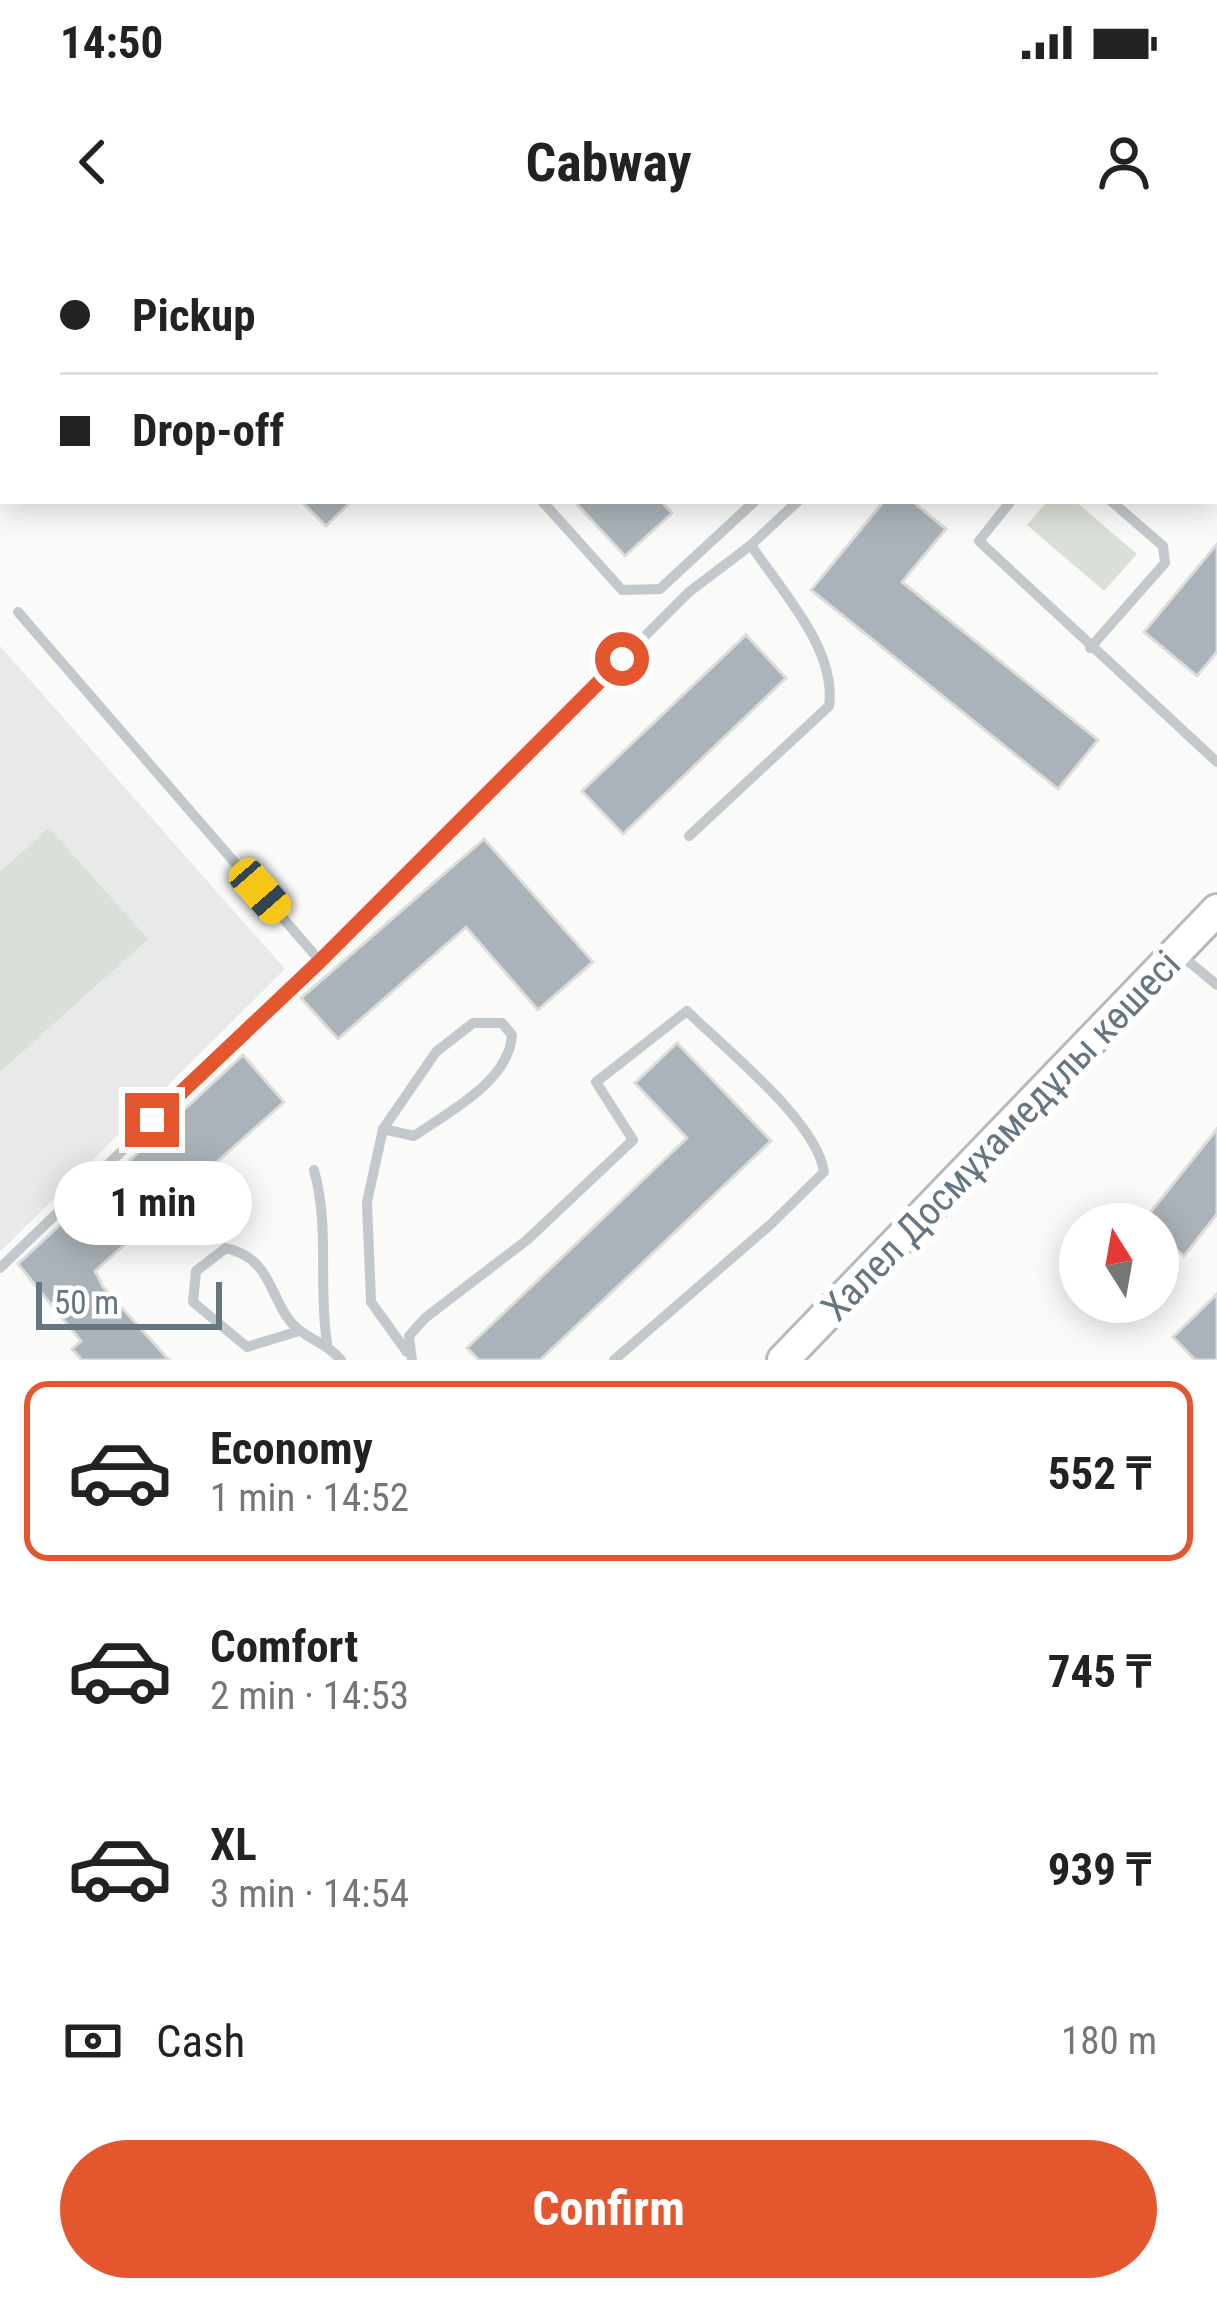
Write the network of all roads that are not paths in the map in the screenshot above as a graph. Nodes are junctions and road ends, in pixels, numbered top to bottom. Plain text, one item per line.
1 (545, 504) edge
2 (752, 504) edge
3 (778, 504) edge
4 (795, 504) edge
5 (1009, 504) edge
6 (1114, 504) edge
7 (787, 512) junction
8 (751, 545) junction
9 (18, 612) dead end
10 (1090, 648) junction
11 (1217, 762) edge
12 (689, 836) dead end
13 (1217, 910) edge
14 (1178, 953) junction
15 (320, 961) junction
16 (1217, 986) edge
17 (383, 1130) junction
18 (314, 1170) dead end
19 (0, 1268) edge
20 (299, 1331) junction
21 (327, 1343) junction
22 (411, 1358) edge
23 (341, 1360) edge
24 (614, 1360) edge
25 (782, 1360) edge

1 - 2 lane
3 - 7 lane
4 - 7 lane
5 - 10 lane
6 - 10 lane
7 - 8 lane
8 - 12 lane
8 - 15 lane
9 - 15 lane
10 - 11 lane
13 - 14 street, Халел Досмұхамедұлы көшесі
14 - 16 lane
14 - 25 street, Халел Досмұхамедұлы көшесі
15 - 19 lane
17 - 17 lane
17 - 22 lane
18 - 21 lane
20 - 20 lane
20 - 21 lane
21 - 23 lane
22 - 24 lane

